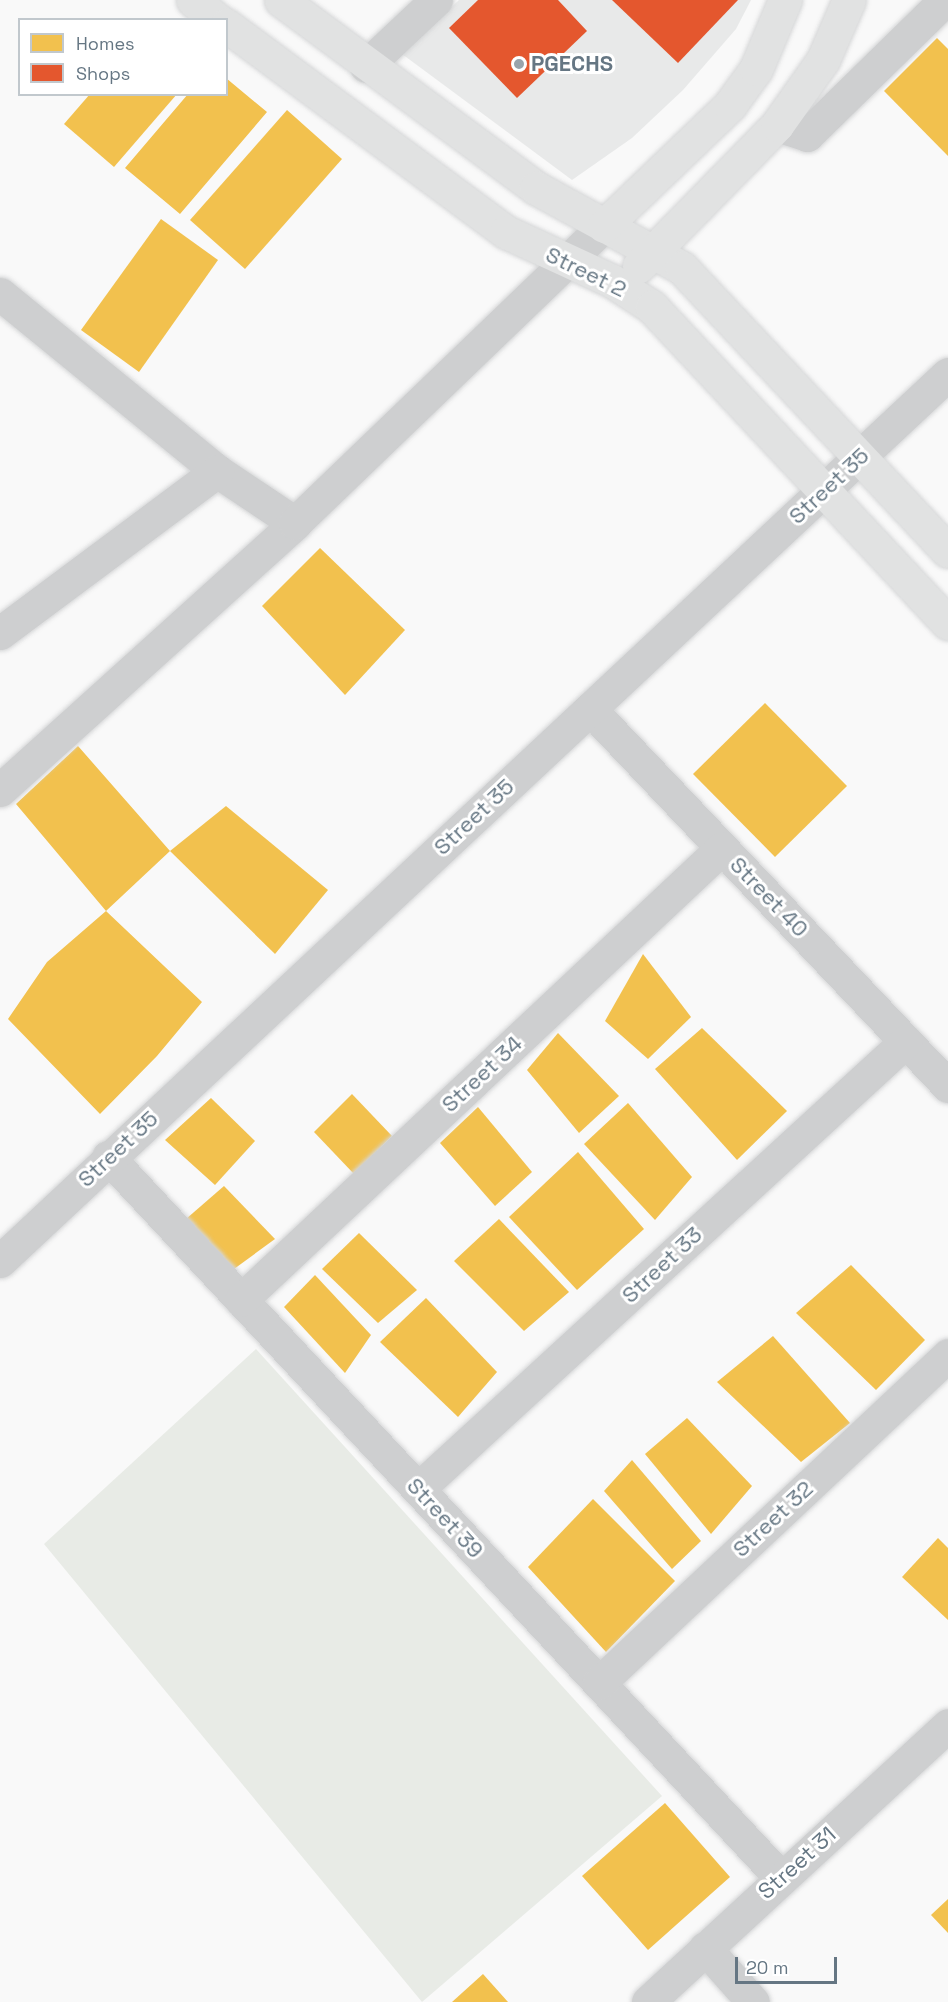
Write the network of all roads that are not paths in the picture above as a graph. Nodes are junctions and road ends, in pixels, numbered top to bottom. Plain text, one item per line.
1 (194, 0) edge
2 (281, 0) edge
3 (436, 0) edge
4 (785, 0) edge
5 (849, 0) edge
6 (945, 0) edge
7 (216, 18) edge
8 (228, 27) edge
9 (366, 66) junction
10 (777, 125) junction
11 (604, 226) junction
12 (653, 250) junction
13 (567, 263) junction
14 (620, 286) junction
15 (0, 294) edge
16 (948, 374) edge
17 (860, 457) junction
18 (217, 471) junction
19 (823, 490) junction
20 (295, 523) junction
21 (948, 551) edge
22 (948, 623) edge
23 (0, 633) edge
24 (590, 709) junction
25 (0, 790) edge
26 (722, 848) junction
27 (906, 1041) junction
28 (948, 1086) edge
29 (108, 1157) junction
30 (0, 1261) edge
31 (241, 1300) junction
32 (948, 1355) edge
33 (418, 1489) junction
34 (599, 1683) junction
35 (948, 1725) edge
36 (781, 1878) junction
37 (705, 1948) junction
38 (648, 2002) edge
39 (753, 2002) edge

1 - 7 main road
2 - 9 main road
3 - 9 street
4 - 11 main road
5 - 10 main road
6 - 10 street
8 - 13 main road, Street 2
9 - 11 main road
10 - 12 main road
11 - 12 main road
11 - 13 street
12 - 14 main road
12 - 17 main road
13 - 14 main road, Street 2
13 - 20 street
14 - 19 main road, Street 2
15 - 18 street
16 - 17 street, Street 35
17 - 19 street, Street 35
17 - 21 main road
18 - 20 street
18 - 23 street
19 - 22 main road, Street 2
19 - 24 street, Street 35
20 - 25 street
24 - 26 street, Street 40
24 - 29 street, Street 35
26 - 27 street, Street 40
26 - 31 street, Street 34
27 - 28 street, Street 40
27 - 33 street, Street 33
29 - 30 street, Street 35
29 - 31 street, Street 39
31 - 33 street, Street 39
32 - 34 street, Street 32
33 - 34 street, Street 39
34 - 36 street, Street 39
35 - 36 street, Street 31
36 - 37 street, Street 31
37 - 38 street, Street 31
37 - 39 street

